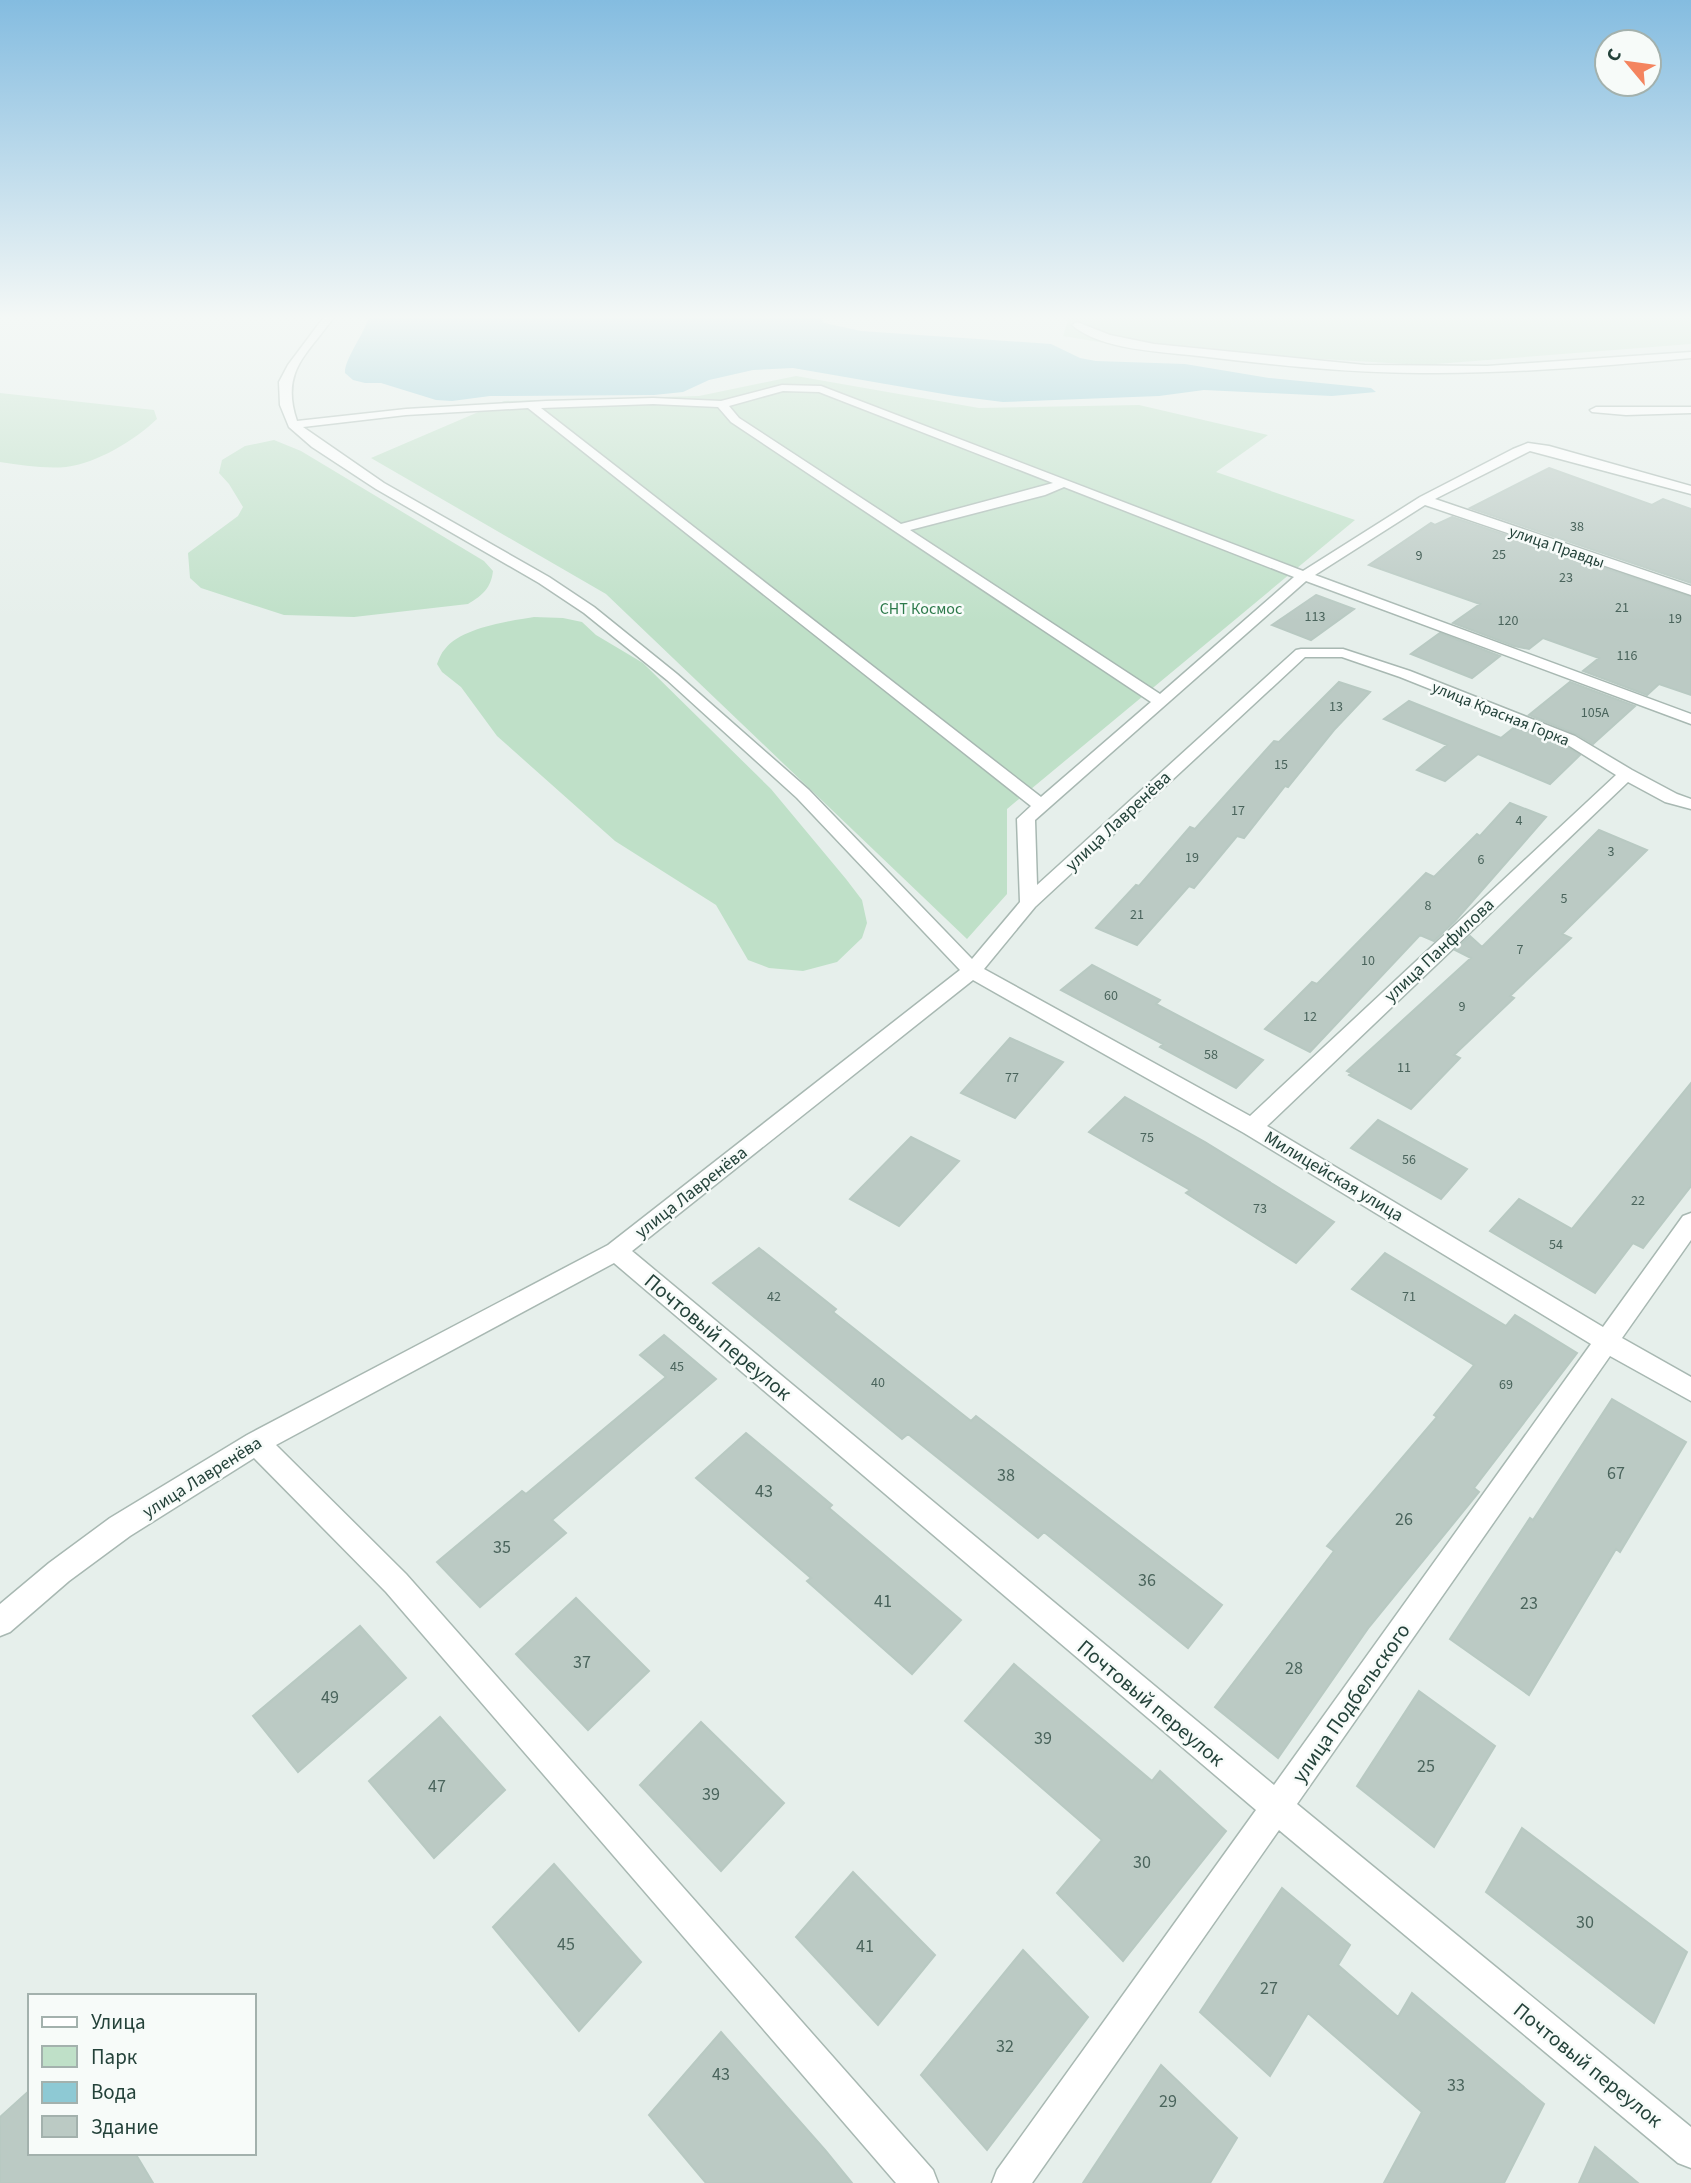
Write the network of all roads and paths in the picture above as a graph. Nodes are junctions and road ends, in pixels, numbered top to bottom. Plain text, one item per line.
1 (291, 419) edge
2 (346, 419) edge
3 (549, 419) edge
4 (734, 419) edge
5 (900, 419) edge
6 (293, 425) junction
7 (1066, 482) junction
8 (1691, 490) edge
9 (1424, 500) junction
10 (900, 528) junction
11 (1304, 576) junction
12 (1691, 591) edge
13 (1301, 653) joint
14 (1160, 701) junction
15 (1691, 719) edge
16 (1626, 774) junction
17 (1691, 804) edge
18 (1041, 806) junction
19 (1029, 903) junction
20 (972, 971) junction
21 (1252, 1127) junction
22 (1691, 1223) edge
23 (615, 1251) junction
24 (1607, 1342) junction
25 (1691, 1390) edge
26 (256, 1443) junction
27 (0, 1622) edge
28 (1277, 1808) junction
29 (1691, 2150) edge
30 (920, 2183) edge
31 (1010, 2183) edge

1 - 6 street
2 - 6 street
3 - 18 street
4 - 10 street
5 - 7 street
6 - 20 street, Милицейская улица
7 - 10 street
7 - 11 street
8 - 9 street
9 - 11 street
9 - 12 street, улица Правды
10 - 14 street
11 - 14 street
11 - 15 street
13 - 16 street, улица Красная Горка
13 - 19 street, улица Лавренёва
14 - 18 street
16 - 17 street, улица Красная Горка
16 - 21 street, улица Панфилова
18 - 19 street
19 - 20 street, улица Лавренёва
20 - 21 street, Милицейская улица
20 - 23 street, улица Лавренёва
21 - 24 street, Милицейская улица
22 - 24 street, улица Подбельского
23 - 26 street, улица Лавренёва
23 - 28 street, Почтовый переулок
24 - 25 street, Милицейская улица
24 - 28 street, улица Подбельского
26 - 27 street, улица Лавренёва
26 - 30 street
28 - 29 street, Почтовый переулок
28 - 31 street, улица Подбельского

